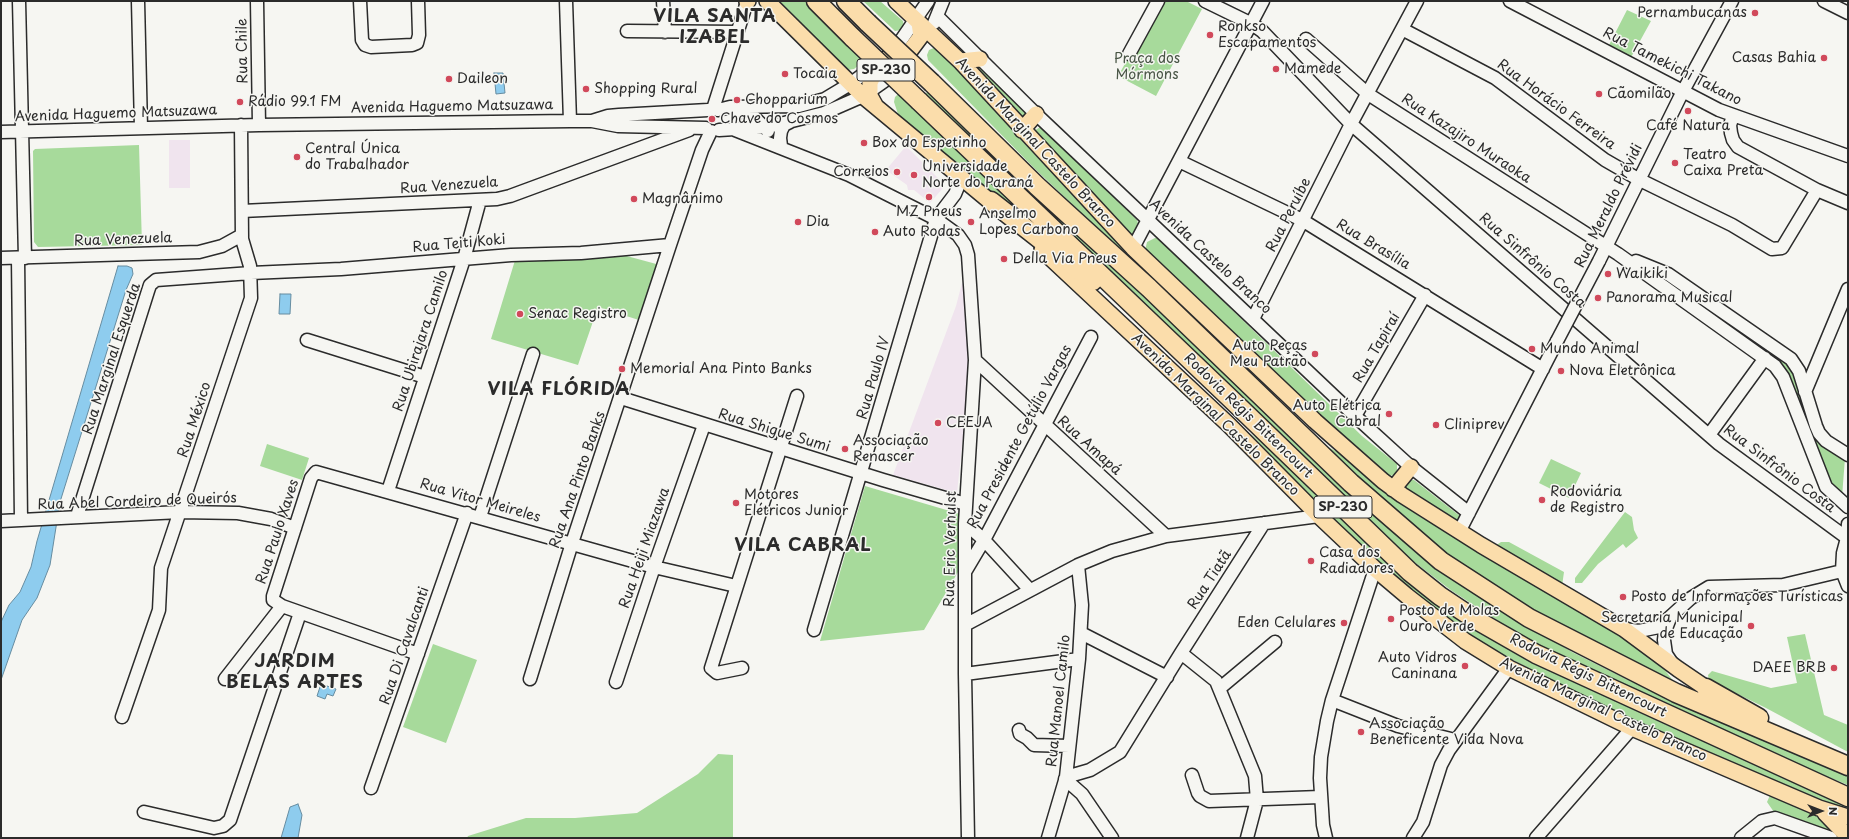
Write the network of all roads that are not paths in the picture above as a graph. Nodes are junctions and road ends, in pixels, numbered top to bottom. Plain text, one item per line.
1 (19, 1) edge
2 (138, 1) edge
3 (257, 1) edge
4 (360, 1) edge
5 (418, 1) edge
6 (566, 1) edge
7 (663, 1) edge
8 (747, 1) edge
9 (767, 1) edge
10 (816, 1) edge
11 (846, 1) edge
12 (896, 1) edge
13 (928, 1) edge
14 (944, 1) edge
15 (1158, 1) edge
16 (1205, 1) edge
17 (1263, 1) edge
18 (1417, 1) edge
19 (1510, 1) edge
20 (1732, 1) edge
21 (1824, 1) edge
22 (1848, 14) edge
23 (1252, 24) junction
24 (930, 26) junction
25 (1402, 29) junction
26 (627, 31) dead end
27 (665, 32) junction
28 (737, 32) junction
29 (1306, 39) dead end
30 (1129, 54) dead end
31 (888, 58) junction
32 (980, 59) junction
33 (960, 61) junction
34 (897, 73) joint
35 (850, 84) junction
36 (1682, 93) junction
37 (866, 94) junction
38 (1368, 94) junction
39 (717, 109) junction
40 (1036, 114) junction
41 (1733, 116) junction
42 (570, 121) junction
43 (592, 121) junction
44 (790, 122) junction
45 (1352, 124) junction
46 (241, 125) junction
47 (259, 125) junction
48 (764, 127) junction
49 (140, 128) junction
50 (707, 129) junction
51 (735, 130) junction
52 (1022, 130) junction
53 (1, 132) edge
54 (22, 132) junction
55 (783, 147) junction
56 (1848, 156) edge
57 (1179, 161) junction
58 (962, 177) junction
59 (1638, 179) junction
60 (1817, 190) junction
61 (985, 196) junction
62 (480, 200) junction
63 (1848, 203) edge
64 (945, 206) junction
65 (242, 211) junction
66 (936, 218) junction
67 (1148, 219) junction
68 (1302, 220) junction
69 (242, 235) junction
70 (670, 245) junction
71 (1607, 247) junction
72 (1133, 248) junction
73 (1618, 254) junction
74 (1, 258) edge
75 (22, 258) junction
76 (464, 258) junction
77 (251, 273) junction
78 (1848, 289) edge
79 (1425, 295) junction
80 (1253, 319) junction
81 (1090, 336) dead end
82 (307, 340) dead end
83 (533, 354) dead end
84 (1765, 358) junction
85 (975, 360) junction
86 (1543, 369) junction
87 (425, 377) junction
88 (1805, 392) junction
89 (797, 396) dead end
90 (621, 398) junction
91 (1233, 400) junction
92 (1355, 416) junction
93 (1044, 424) junction
94 (704, 425) junction
95 (1709, 435) junction
96 (781, 449) junction
97 (1848, 455) edge
98 (1411, 466) junction
99 (861, 474) junction
100 (311, 478) joint
101 (1393, 489) junction
102 (388, 491) junction
103 (966, 504) junction
104 (1848, 507) edge
105 (180, 512) junction
106 (467, 513) junction
107 (1468, 513) junction
108 (77, 516) junction
109 (1319, 516) junction
110 (480, 517) junction
111 (21, 520) junction
112 (1, 521) edge
113 (965, 523) junction
114 (1264, 523) junction
115 (1848, 524) edge
116 (295, 528) junction
117 (1459, 532) junction
118 (1166, 536) junction
119 (1848, 539) edge
120 (984, 540) junction
121 (572, 543) junction
122 (1078, 565) junction
123 (654, 567) junction
124 (1375, 569) junction
125 (1842, 570) junction
126 (965, 573) junction
127 (736, 586) junction
128 (1848, 586) edge
129 (1030, 590) junction
130 (282, 606) junction
131 (300, 613) junction
132 (1671, 617) junction
133 (965, 625) junction
134 (1624, 629) junction
135 (814, 630) dead end
136 (1081, 633) junction
137 (1274, 642) dead end
138 (1181, 653) junction
139 (418, 654) junction
140 (1079, 659) junction
141 (742, 668) dead end
142 (1509, 668) junction
143 (1678, 669) junction
144 (965, 674) junction
145 (1167, 677) junction
146 (225, 679) dead end
147 (530, 679) dead end
148 (616, 682) dead end
149 (1220, 688) junction
150 (1706, 688) joint
151 (1332, 700) junction
152 (122, 717) dead end
153 (1632, 728) junction
154 (1018, 730) dead end
155 (1455, 740) junction
156 (1069, 746) junction
157 (1840, 763) edge
158 (1192, 775) dead end
159 (1066, 778) junction
160 (372, 788) dead end
161 (1320, 797) junction
162 (1848, 797) edge
163 (1257, 800) junction
164 (1819, 808) junction
165 (144, 812) dead end
166 (1848, 817) edge
167 (1848, 837) edge
168 (968, 838) edge
169 (1048, 838) edge
170 (1112, 838) edge
171 (1246, 838) edge
172 (1326, 838) edge
173 (1413, 838) edge
174 (1536, 838) edge
175 (1741, 838) edge
176 (1831, 838) edge

1 - 54 street
2 - 49 street
3 - 47 street, Rua Chile
4 - 5 street
6 - 42 street
7 - 27 street
8 - 28 street
9 - 35 main road, Avenida Marginal Castelo Branco
10 - 91 highway, Rodovia Régis Bittencourt / SP-230, bridge
11 - 157 highway, Rodovia Régis Bittencourt / SP-230, bridge
12 - 24 main road, Avenida Marginal Castelo Branco
13 - 24 street, Avenida Haguemo Matsuzawa
14 - 24 street, Avenida Haguemo Matsuzawa
15 - 30 street
16 - 23 street, Rua Sinfrônio Costa
17 - 23 street
18 - 25 street, Rua Peruíbe
19 - 36 street, Rua Tamekichi Takano
20 - 36 street, Rua Meraldo Prévidi
21 - 22 street
23 - 45 street, Rua Sinfrônio Costa
23 - 57 street
24 - 31 street, Avenida Haguemo Matsuzawa
24 - 32 street, Avenida Castelo Branco
24 - 33 main road, Avenida Marginal Castelo Branco
24 - 34 main road
25 - 38 street, Rua Peruíbe
25 - 59 street, Rua Horácio Ferreira
26 - 27 street
27 - 28 street
28 - 39 street
29 - 38 street, Rua Kazajiro Muraoka
31 - 35 street, Avenida Haguemo Matsuzawa
31 - 37 main road
32 - 33 main road
32 - 40 street, Avenida Castelo Branco
33 - 52 main road, Avenida Marginal Castelo Branco
34 - 37 street, Avenida Haguemo Matsuzawa
35 - 37 main road, Avenida Marginal Castelo Branco
35 - 39 street, Avenida Haguemo Matsuzawa
36 - 41 street, Rua Tamekichi Takano
36 - 59 street, Rua Meraldo Prévidi
37 - 44 street, Avenida Haguemo Matsuzawa
37 - 58 main road, Avenida Marginal Castelo Branco
38 - 45 street, Rua Peruíbe
38 - 71 street, Rua Kazajiro Muraoka
39 - 43 street, Avenida Haguemo Matsuzawa
39 - 48 street
39 - 50 street
39 - 50 street
40 - 52 main road
40 - 67 street, Avenida Castelo Branco
41 - 56 street, Rua Tamekichi Takano
41 - 60 street
42 - 43 street, Avenida Haguemo Matsuzawa
42 - 47 street, Avenida Haguemo Matsuzawa
43 - 50 street, Avenida Haguemo Matsuzawa
44 - 48 street, Avenida Haguemo Matsuzawa
44 - 55 street
45 - 68 street, Rua Peruíbe
45 - 95 street, Rua Sinfrônio Costa
46 - 47 street, Avenida Haguemo Matsuzawa
46 - 49 street, Avenida Haguemo Matsuzawa
46 - 65 street, Rua México
48 - 51 street, Avenida Haguemo Matsuzawa
48 - 55 street
49 - 54 street, Avenida Haguemo Matsuzawa
50 - 51 street, Avenida Haguemo Matsuzawa
50 - 62 street, Rua Venezuela
50 - 70 street, Rua Ana Pinto Banks
51 - 55 street, Rua Eric Verhulst
52 - 72 main road, Avenida Marginal Castelo Branco
53 - 54 street, Avenida Haguemo Matsuzawa
54 - 75 street
55 - 66 street, Rua Eric Verhulst
57 - 67 street
57 - 68 street, Rua Brasília
58 - 61 main road, Avenida Marginal Castelo Branco
58 - 64 street, Rua Paulo IV
59 - 60 street, Rua Horácio Ferreira
59 - 71 street, Rua Meraldo Prévidi
60 - 63 street
61 - 64 street, Rua Paulo IV
61 - 91 highway
61 - 109 main road, Avenida Marginal Castelo Branco
62 - 65 street, Rua Venezuela
62 - 76 street, Rua Ubirajara Camilo
64 - 66 street, Rua Paulo IV
65 - 69 street, Rua México
66 - 85 street, Rua Eric Verhulst
66 - 99 street, Rua Paulo IV
67 - 72 street
67 - 80 street, Avenida Castelo Branco
68 - 79 street, Rua Brasília
68 - 80 street, Rua Peruíbe
69 - 75 street, Rua Venezuela
69 - 77 street, Rua México
70 - 76 street, Rua Teiti Koki
70 - 90 street, Rua Ana Pinto Banks
71 - 73 street, Rua Kazajiro Muraoka
71 - 86 street, Rua Meraldo Prévidi, bridge
72 - 101 main road, Avenida Marginal Castelo Branco
73 - 84 street, Rua Kazajiro Muraoka
73 - 88 street, Rua Kazajiro Muraoka
74 - 75 street, Rua Venezuela
75 - 111 street
76 - 77 street, Rua Teiti Koki
76 - 87 street, Rua Ubirajara Camilo
77 - 105 street, Rua México
77 - 108 street, Rua Marginal Esquerda
78 - 88 street
79 - 86 street, Rua Brasília
79 - 92 street, Rua Tapiraí
80 - 92 street, Avenida Castelo Branco
81 - 93 street, Rua Presidente Getúlio Vargas
82 - 87 street
83 - 110 street
84 - 95 street
84 - 104 street, Rua Kazajiro Muraoka
85 - 93 street, Rua Amapá
85 - 103 street, Rua Eric Verhulst
86 - 107 street, Rua Meraldo Prévidi
87 - 102 street, Rua Ubirajara Camilo
88 - 97 street, Rua Kazajiro Muraoka
89 - 96 street
90 - 94 street, Rua Shigue Sumi
90 - 121 street, Rua Ana Pinto Banks
91 - 162 highway, Rodovia Régis Bittencourt / SP-230
92 - 98 street, Avenida Castelo Branco
93 - 118 street, Rua Amapá
93 - 120 street, Rua Presidente Getúlio Vargas
94 - 96 street, Rua Shigue Sumi
94 - 123 street, Rua Heiji Miazawa
95 - 119 street, Rua Sinfrônio Costa
96 - 99 street, Rua Shigue Sumi
96 - 127 street
98 - 101 main road
98 - 107 street, Avenida Castelo Branco
99 - 103 street, Rua Shigue Sumi
99 - 135 street, Rua Paulo IV
100 - 102 street, Rua Vitor Meireles
100 - 116 street, Rua Paulo Xaves
101 - 117 main road, Avenida Marginal Castelo Branco
102 - 106 street, Rua Vitor Meireles
103 - 113 street, Rua Eric Verhulst
105 - 108 street, Rua Abel Cordeiro de Queirós
105 - 116 street, Rua Abel Cordeiro de Queirós
105 - 152 street, Rua México
106 - 110 street, Rua Vitor Meireles
106 - 139 street, Rua Di Cavalcanti
107 - 117 street, Rua Meraldo Prévidi
108 - 111 street, Rua Abel Cordeiro de Queirós
109 - 114 street
109 - 124 main road, Avenida Marginal Castelo Branco
110 - 121 street, Rua Vitor Meireles
111 - 112 street, Rua Abel Cordeiro de Queirós
113 - 120 street
113 - 126 street, Rua Eric Verhulst
114 - 118 street
114 - 138 street, Rua Tiatã
115 - 119 street
116 - 130 street, Rua Paulo Xaves
117 - 134 main road, Avenida Marginal Castelo Branco
118 - 122 street
119 - 125 street
120 - 126 street, Rua Presidente Getúlio Vargas
120 - 129 street
121 - 123 street, Rua Vitor Meireles
121 - 147 street, Rua Ana Pinto Banks
122 - 129 street
122 - 136 street, Rua Manoel Camilo
123 - 127 street, Rua Vitor Meireles
123 - 148 street, Rua Heiji Miazawa
124 - 142 main road, Avenida Marginal Castelo Branco
124 - 151 street
125 - 128 street
125 - 132 street
126 - 133 street, Rua Eric Verhulst
127 - 141 street
129 - 133 street
130 - 131 street
130 - 146 street
131 - 139 street
131 - 165 street
132 - 134 street
132 - 143 street
133 - 144 street, Rua Eric Verhulst
134 - 143 main road, Avenida Marginal Castelo Branco
136 - 140 street, Rua Manoel Camilo
136 - 145 street
137 - 149 street
138 - 145 street, Rua Tiatã
138 - 149 street
139 - 160 street, Rua Di Cavalcanti
140 - 144 street
140 - 156 street, Rua Manoel Camilo
142 - 153 main road, Avenida Marginal Castelo Branco
142 - 155 street
143 - 150 main road, Avenida Marginal Castelo Branco
144 - 168 street, Rua Eric Verhulst
145 - 159 street
149 - 163 street
150 - 157 highway
151 - 155 street
151 - 161 street
153 - 164 main road, Avenida Marginal Castelo Branco
153 - 174 street
154 - 156 street
155 - 173 street
156 - 159 street, Rua Manoel Camilo
158 - 163 street
159 - 169 street, Rua Manoel Camilo
159 - 170 street
161 - 163 street
161 - 172 street
163 - 171 street
164 - 166 main road, Avenida Marginal Castelo Branco
164 - 167 main road, Avenida Marginal Castelo Branco
175 - 176 street

